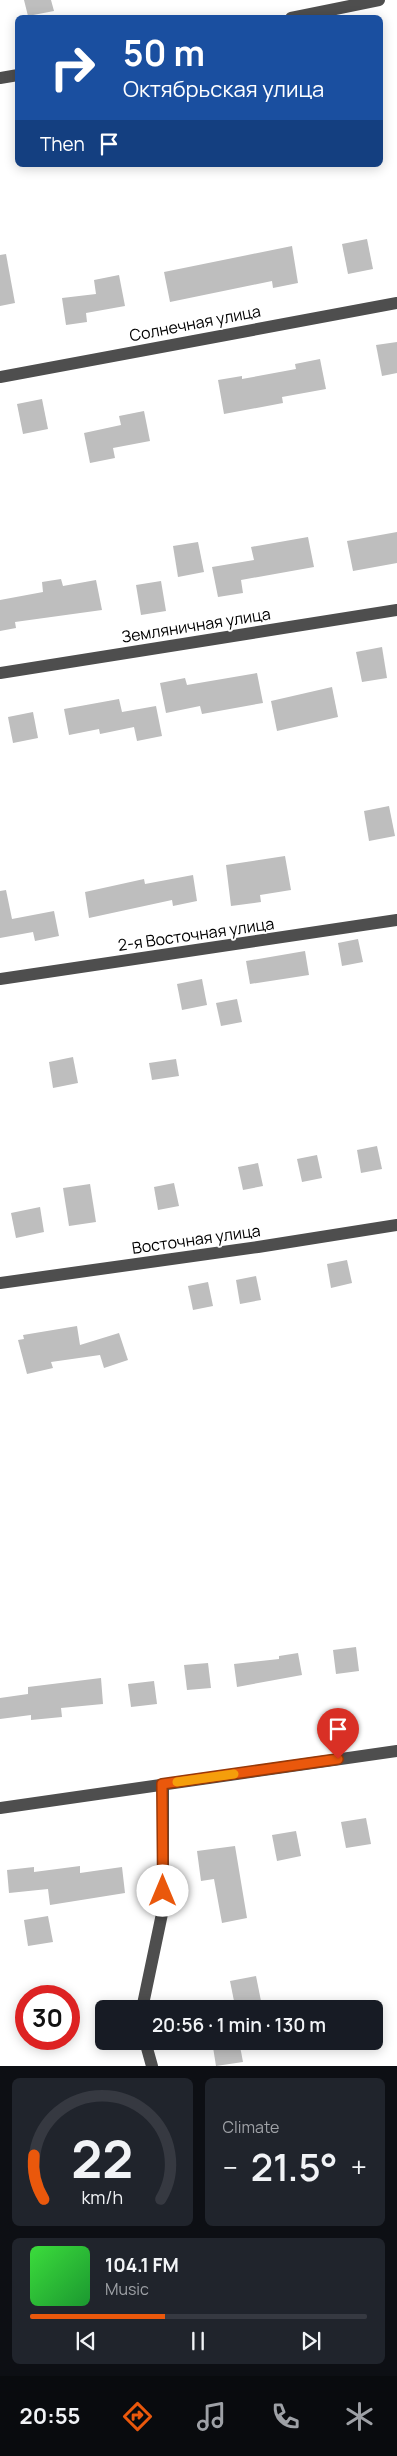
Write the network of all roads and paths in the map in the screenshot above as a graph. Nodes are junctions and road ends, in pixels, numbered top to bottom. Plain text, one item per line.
1 (379, 0) edge
2 (306, 15) edge
3 (15, 76) edge
4 (0, 78) edge
5 (397, 303) edge
6 (0, 377) edge
7 (397, 610) edge
8 (0, 673) edge
9 (397, 920) edge
10 (0, 979) edge
11 (397, 1224) edge
12 (0, 1283) edge
13 (397, 1751) edge
14 (162, 1784) junction
15 (0, 1808) edge
16 (144, 2000) edge
17 (147, 2050) edge
18 (152, 2066) edge

1 - 2 street
3 - 4 street
5 - 6 street, Солнечная улица
7 - 8 street, Земляничная улица
9 - 10 street, 2-я Восточная улица
11 - 12 street, Восточная улица
13 - 14 street
14 - 15 street
14 - 16 street
17 - 18 street

